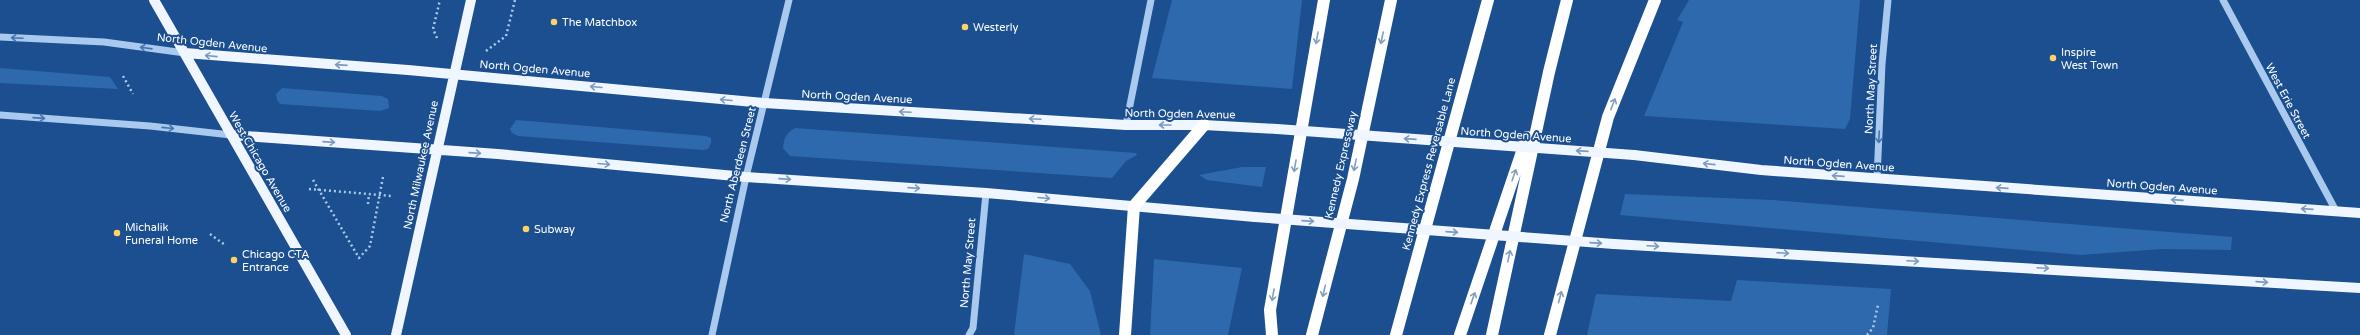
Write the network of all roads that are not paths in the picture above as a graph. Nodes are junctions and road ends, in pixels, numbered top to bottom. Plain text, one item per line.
1 (154, 0) edge
2 (471, 0) edge
3 (789, 0) edge
4 (1151, 0) edge
5 (1324, 0) edge
6 (1391, 0) edge
7 (1480, 0) edge
8 (1488, 0) edge
9 (1567, 0) edge
10 (1655, 0) edge
11 (1888, 0) edge
12 (2223, 0) edge
13 (0, 37) edge
14 (1476, 39) junction
15 (185, 53) junction
16 (1549, 72) junction
17 (453, 74) junction
18 (764, 103) junction
19 (0, 115) edge
20 (1204, 124) junction
21 (1126, 125) junction
22 (231, 135) junction
23 (436, 150) junction
24 (746, 177) junction
25 (1877, 179) junction
26 (986, 193) junction
27 (1134, 206) junction
28 (2336, 211) junction
29 (2360, 213) edge
30 (2360, 288) edge
31 (346, 335) edge
32 (396, 335) edge
33 (712, 335) edge
34 (970, 335) edge
35 (1125, 335) edge
36 (1272, 335) edge
37 (1312, 335) edge
38 (1396, 335) edge
39 (1460, 335) edge
40 (1492, 335) edge
41 (1550, 335) edge

1 - 15 main road, West Chicago Avenue
2 - 17 main road, North Milwaukee Avenue
3 - 18 street, North Aberdeen Street
4 - 21 street
5 -> 36 highway
6 -> 37 highway, Kennedy Expressway
7 - 14 highway
8 - 14 highway, Kennedy Express Reversable Lane
9 - 16 highway
41 -> 10 highway
11 -> 25 street, North May Street
12 - 28 street, West Erie Street
15 -> 13 street, North Ogden Avenue
14 - 38 highway, Kennedy Express Reversable Lane
17 -> 15 main road, North Ogden Avenue
15 - 22 main road, West Chicago Avenue
39 -> 16 highway
40 -> 16 highway
18 -> 17 main road, North Ogden Avenue
17 - 23 main road, North Milwaukee Avenue
21 -> 18 main road, North Ogden Avenue
18 - 24 street, North Aberdeen Street
19 -> 22 street
20 -> 21 main road, North Ogden Avenue
25 -> 20 main road, North Ogden Avenue, bridge
20 - 27 highway
22 -> 23 main road
22 - 31 main road, West Chicago Avenue
23 -> 24 main road
23 - 32 main road, North Milwaukee Avenue
24 -> 26 main road
24 - 33 street, North Aberdeen Street
28 -> 25 main road, North Ogden Avenue
26 -> 27 main road
26 - 34 street, North May Street
27 -> 30 main road, bridge
27 - 35 highway
28 - 29 main road, North Ogden Avenue

